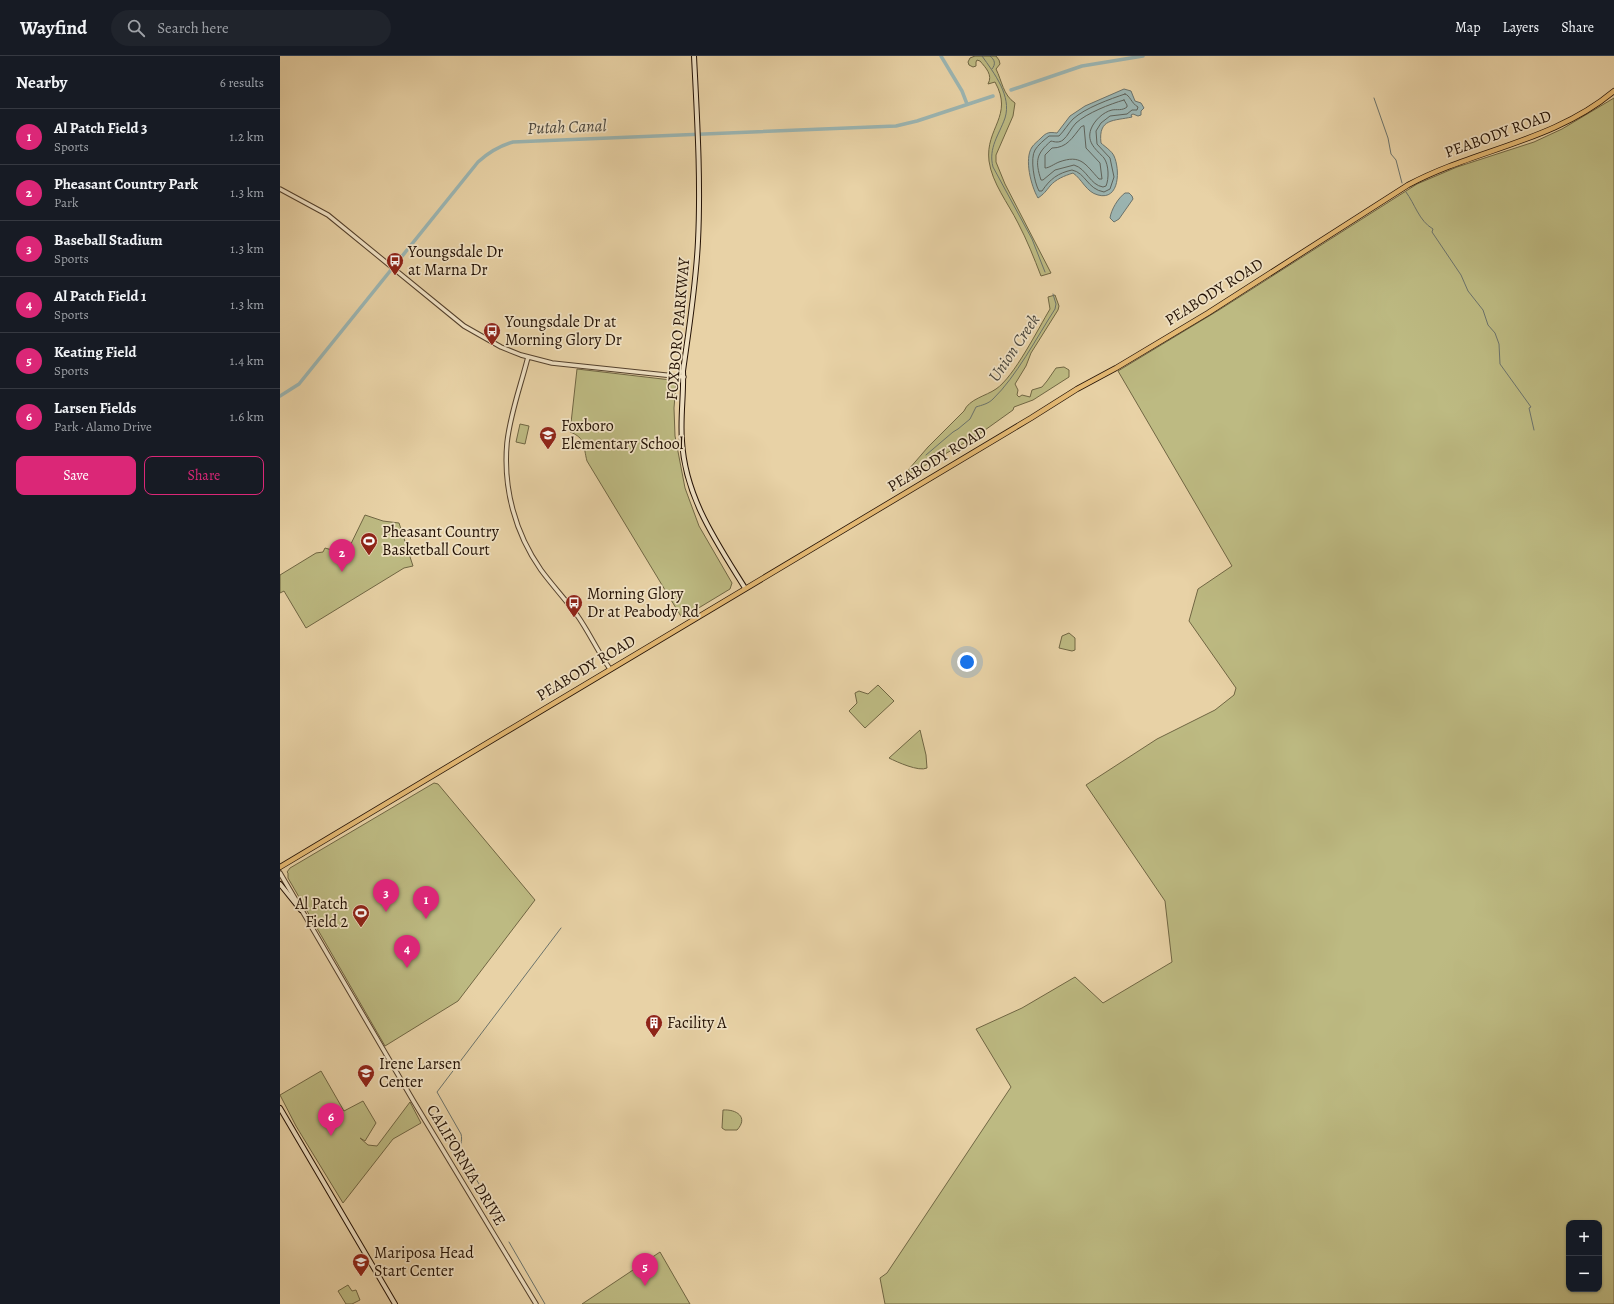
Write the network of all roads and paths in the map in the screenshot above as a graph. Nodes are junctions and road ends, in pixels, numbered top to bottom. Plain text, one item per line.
1 (694, 56) edge
2 (1614, 91) edge
3 (280, 189) edge
4 (528, 357) junction
5 (684, 377) junction
6 (745, 588) junction
7 (610, 669) junction
8 (280, 867) edge
9 (280, 873) edge
10 (280, 884) edge
11 (301, 910) junction
12 (280, 1108) edge
13 (395, 1304) edge
14 (536, 1304) edge

1 - 5 main road, FOXBORO PARKWAY
2 - 6 main road, PEABODY ROAD
3 - 4 street
4 - 5 street
4 - 7 street
5 - 6 main road, FOXBORO PARKWAY
6 - 7 main road, PEABODY ROAD
7 - 8 main road, PEABODY ROAD
9 - 11 street, CALIFORNIA DRIVE
10 - 11 main road
11 - 14 street, CALIFORNIA DRIVE
12 - 13 main road

